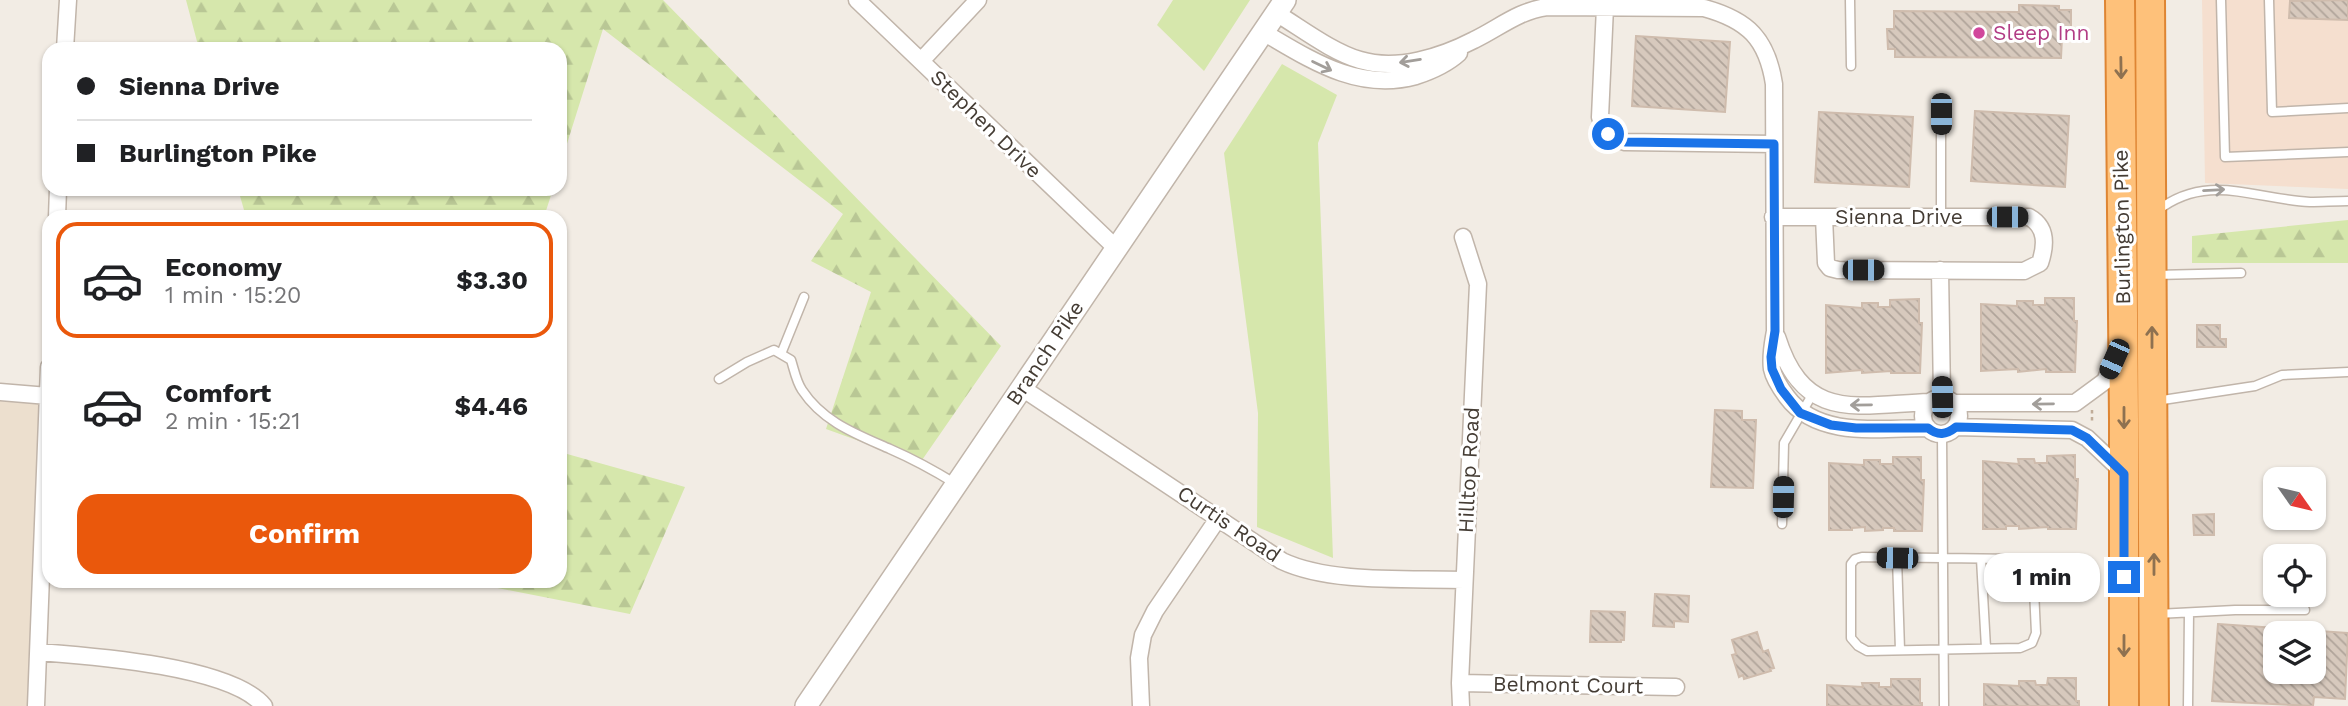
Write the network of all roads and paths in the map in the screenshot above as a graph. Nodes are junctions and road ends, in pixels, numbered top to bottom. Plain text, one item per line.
1 (68, 0) edge
2 (857, 0) edge
3 (978, 0) edge
4 (1850, 0) edge
5 (2120, 0) edge
6 (2150, 0) edge
7 (2221, 0) edge
8 (2269, 0) edge
9 (1281, 6) edge
10 (1605, 7) junction
11 (1263, 33) junction
12 (1474, 40) junction
13 (65, 42) edge
14 (921, 61) junction
15 (1851, 66) dead end
16 (2348, 108) edge
17 (1941, 114) dead end
18 (1774, 144) junction
19 (2348, 152) edge
20 (2348, 201) edge
21 (2152, 215) junction
22 (1773, 216) junction
23 (1824, 217) junction
24 (1941, 217) junction
25 (1463, 237) dead end
26 (1116, 248) junction
27 (1940, 270) junction
28 (2241, 273) dead end
29 (2152, 275) junction
30 (804, 297) dead end
31 (1775, 331) junction
32 (2124, 337) junction
33 (781, 354) junction
34 (2348, 372) edge
35 (719, 379) dead end
36 (1021, 388) junction
37 (0, 392) edge
38 (1812, 395) junction
39 (42, 396) edge
40 (1942, 401) junction
41 (2153, 401) junction
42 (2089, 403) dead end
43 (1800, 413) junction
44 (2092, 428) dead end
45 (1942, 430) junction
46 (2124, 474) junction
47 (956, 484) junction
48 (1219, 517) junction
49 (1782, 524) dead end
50 (1897, 558) junction
51 (1943, 559) junction
52 (1981, 559) junction
53 (42, 567) edge
54 (1464, 580) junction
55 (2305, 610) dead end
56 (2189, 613) junction
57 (2154, 614) junction
58 (1986, 648) junction
59 (1943, 649) junction
60 (1900, 650) junction
61 (39, 652) junction
62 (1460, 683) junction
63 (1676, 687) dead end
64 (36, 706) edge
65 (264, 706) edge
66 (806, 706) edge
67 (1141, 706) edge
68 (1461, 706) edge
69 (1944, 706) edge
70 (2124, 706) edge
71 (2154, 706) edge
72 (2188, 706) edge

1 - 13 street
2 - 14 street, Stephen Drive
3 - 14 street
4 - 15 lane
5 -> 32 highway, Burlington Pike
6 - 21 highway, Burlington Pike
7 - 19 lane
8 - 16 lane
9 - 11 street, Branch Pike
12 -> 9 street
10 - 12 street
10 - 18 street
10 - 18 street
11 -> 12 street
11 - 26 street, Branch Pike
14 - 26 street, Stephen Drive
17 - 24 lane
18 - 22 street
21 -> 20 lane
21 - 29 highway, Burlington Pike
22 - 23 street, Sienna Drive
22 - 31 street
23 - 24 street, Sienna Drive
23 - 27 street, Sienna Drive
24 - 27 street, Sienna Drive
25 - 54 street, Hilltop Road
26 - 36 street, Branch Pike
27 - 40 street
28 - 29 lane
41 -> 29 highway, Burlington Pike
30 - 33 lane
31 - 38 street
31 - 43 street
32 -> 40 street
32 -> 46 highway, Burlington Pike
33 - 35 lane
33 - 47 lane
34 - 41 lane
36 - 47 street, Branch Pike
36 - 48 street, Curtis Road
37 - 39 street
40 -> 38 street
38 - 43 lane
40 - 45 street
40 - 45 street
57 -> 41 highway, Burlington Pike
42 - 44 path
43 - 45 street
43 - 49 lane
45 - 46 street
45 - 51 lane
46 -> 70 highway, Burlington Pike
47 - 66 street, Branch Pike
48 - 54 street, Curtis Road
48 - 67 street
50 - 51 lane
50 - 60 lane
50 - 60 lane
51 - 52 lane
51 - 59 lane
52 - 58 lane
52 - 58 lane
53 - 61 street
54 - 62 street, Hilltop Road
55 - 56 lane
56 - 57 lane
56 - 72 lane
57 - 71 highway, Burlington Pike
58 - 59 lane
59 - 60 lane
59 - 69 lane
61 - 64 street
61 - 65 street
62 - 63 street, Belmont Court
62 - 68 street, Hilltop Road

